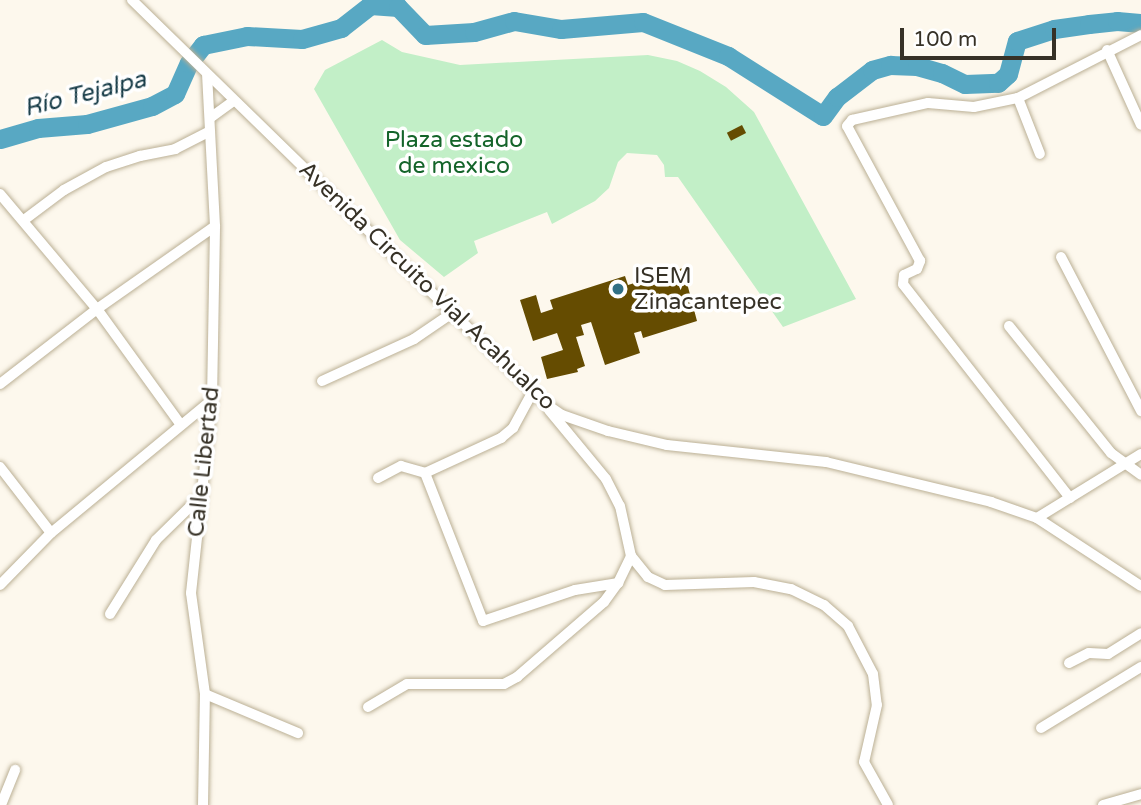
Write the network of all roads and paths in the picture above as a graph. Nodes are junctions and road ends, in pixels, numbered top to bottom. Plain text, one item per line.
1 (132, 0) edge
2 (1141, 35) edge
3 (1107, 50) junction
4 (203, 70) junction
5 (1018, 98) junction
6 (233, 101) junction
7 (210, 117) junction
8 (1141, 125) edge
9 (210, 131) junction
10 (1040, 154) dead end
11 (0, 194) edge
12 (24, 220) junction
13 (215, 226) junction
14 (1060, 257) dead end
15 (97, 309) junction
16 (452, 313) junction
17 (1009, 326) dead end
18 (322, 381) dead end
19 (0, 384) edge
20 (533, 391) junction
21 (212, 400) junction
22 (546, 404) junction
23 (1141, 411) edge
24 (181, 425) junction
25 (1141, 454) edge
26 (1127, 464) junction
27 (0, 467) edge
28 (425, 473) junction
29 (1141, 475) edge
30 (378, 478) dead end
31 (201, 496) junction
32 (1070, 498) junction
33 (1037, 517) junction
34 (51, 533) junction
35 (631, 556) junction
36 (618, 583) junction
37 (0, 586) edge
38 (1141, 586) edge
39 (110, 614) dead end
40 (1141, 633) edge
41 (1069, 663) dead end
42 (1141, 667) edge
43 (205, 694) junction
44 (368, 707) dead end
45 (1041, 728) dead end
46 (298, 733) dead end
47 (15, 770) dead end
48 (1141, 793) edge
49 (1, 805) edge
50 (203, 805) edge
51 (888, 805) edge
52 (1103, 805) edge

1 - 4 street, Avenida Circuito Vial Acahualco
2 - 3 street
3 - 5 street
3 - 8 street
4 - 6 street, Avenida Circuito Vial Acahualco
4 - 7 street, Calle Libertad
5 - 10 street
5 - 32 street
6 - 7 street
6 - 16 street, Avenida Circuito Vial Acahualco
7 - 9 street, Calle Libertad
9 - 12 street
9 - 13 street, Calle Libertad
11 - 12 street
12 - 15 street
13 - 15 street
13 - 21 street, Calle Libertad
14 - 23 street
15 - 19 street
15 - 24 street
16 - 18 street
16 - 20 street, Avenida Circuito Vial Acahualco
17 - 26 street
20 - 22 street, Avenida Circuito Vial Acahualco
20 - 28 street
21 - 24 street
21 - 31 street, Calle Libertad
22 - 33 street, Avenida Circuito Vial Acahualco
22 - 35 street
24 - 34 street
25 - 26 street
26 - 29 street
26 - 32 street
27 - 34 street
28 - 30 street
28 - 36 street
31 - 39 street
31 - 43 street, Calle Libertad
32 - 33 street
33 - 38 street, Avenida Circuito Vial Acahualco
34 - 37 street
35 - 36 street
35 - 51 street
36 - 44 street
40 - 41 street
42 - 45 street
43 - 46 street
43 - 50 street, Calle Libertad
47 - 49 street
48 - 52 street

